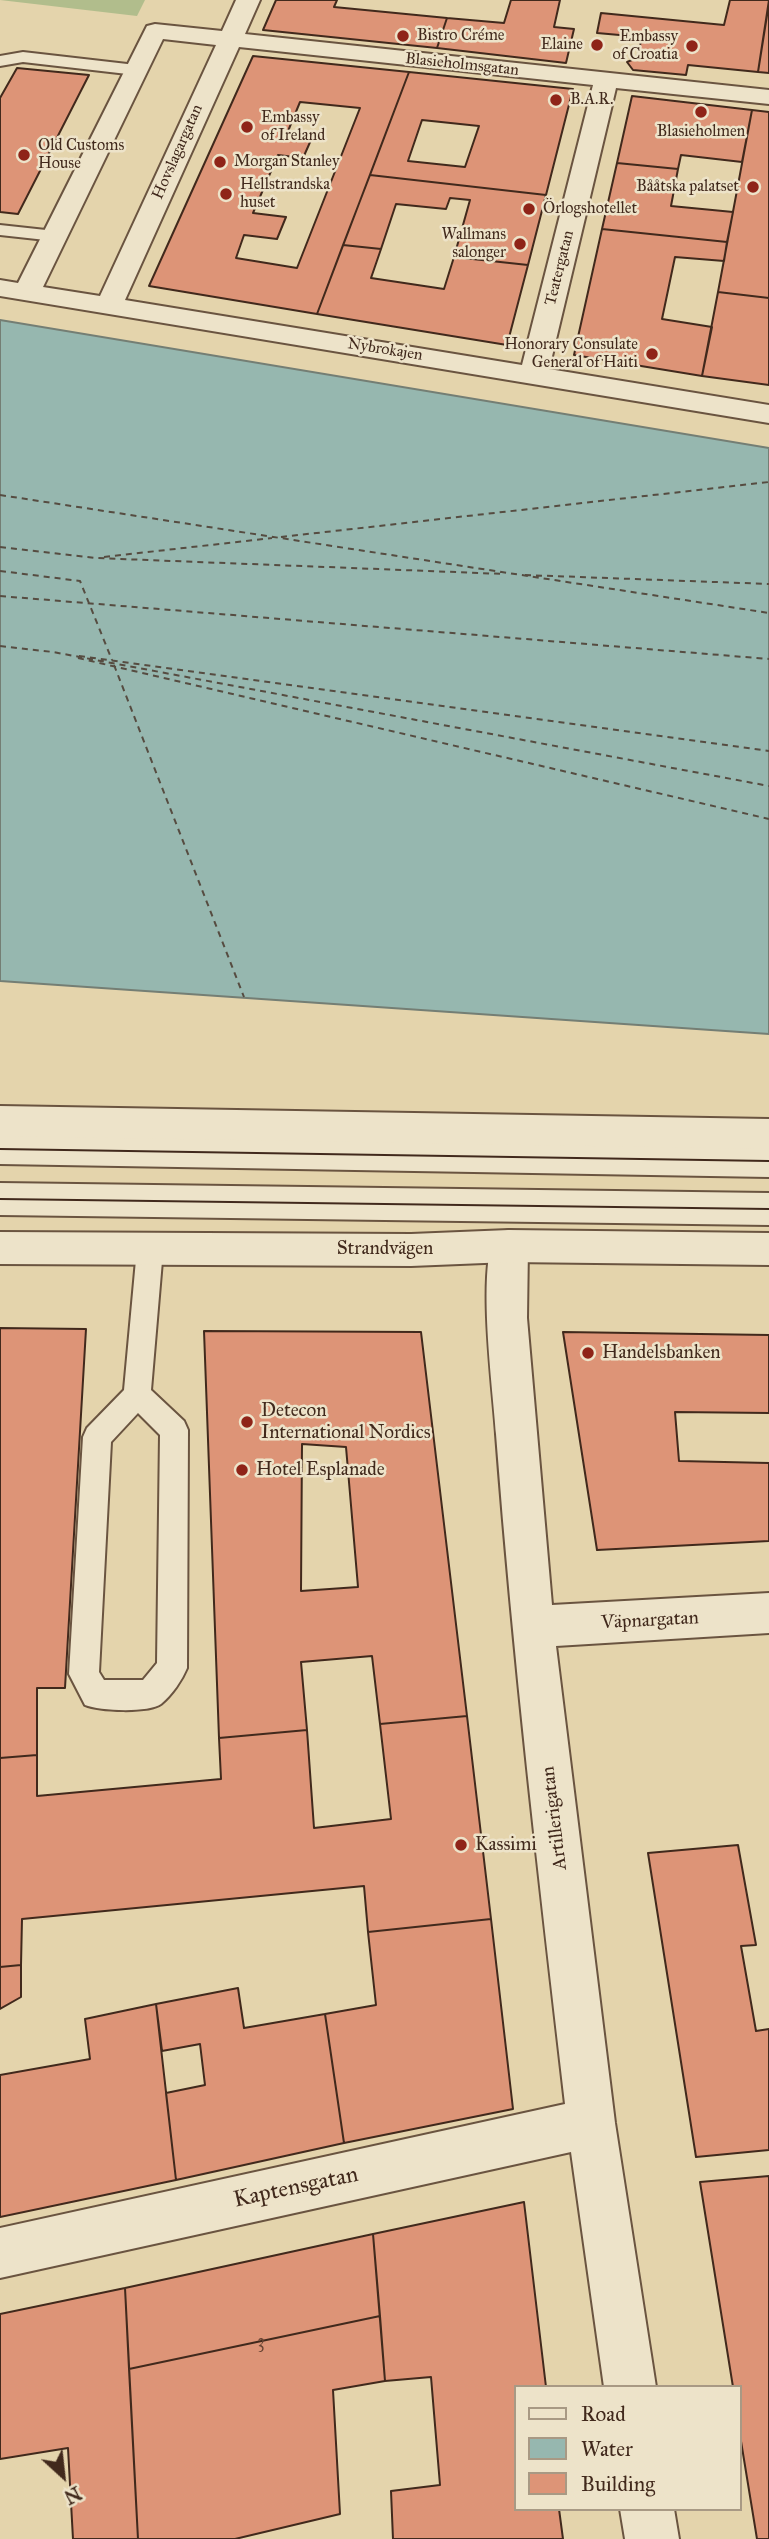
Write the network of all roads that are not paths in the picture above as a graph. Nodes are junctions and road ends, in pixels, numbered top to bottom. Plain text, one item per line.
1 (248, 0) edge
2 (229, 40) junction
3 (0, 61) edge
4 (136, 69) junction
5 (606, 80) junction
6 (769, 97) edge
7 (0, 230) edge
8 (55, 236) junction
9 (0, 288) edge
10 (27, 292) junction
11 (110, 304) junction
12 (534, 374) junction
13 (769, 414) edge
14 (0, 1121) edge
15 (769, 1134) edge
16 (0, 1149) edge
17 (769, 1161) edge
18 (0, 1199) edge
19 (769, 1209) edge
20 (509, 1246) junction
21 (0, 1248) edge
22 (150, 1249) junction
23 (769, 1249) edge
24 (137, 1395) junction
25 (769, 1613) edge
26 (532, 1628) junction
27 (591, 2123) junction
28 (0, 2253) edge
29 (630, 2385) edge
30 (648, 2511) edge
31 (652, 2539) edge

1 - 2 street, Hovslagargatan
2 - 4 street, Blasieholmsgatan
2 - 5 street, Blasieholmsgatan
2 - 11 street, Hovslagargatan
3 - 4 lane
4 - 8 street
5 - 6 street, Blasieholmsgatan
5 - 12 street, Teatergatan
7 - 8 lane
8 - 10 street
9 - 10 street, Nybrokajen
10 - 11 street, Nybrokajen
11 - 12 street, Nybrokajen
12 - 13 street, Nybrokajen
14 - 15 street
16 - 17 street
18 - 19 street
20 - 22 street, Strandvägen
20 - 23 street, Strandvägen
20 - 26 street, Artillerigatan
21 - 22 street, Strandvägen
22 - 24 lane
24 - 24 lane
25 - 26 street, Väpnargatan
26 - 27 street, Artillerigatan
27 - 28 street, Kaptensgatan
27 - 29 street, Artillerigatan
30 - 31 street

